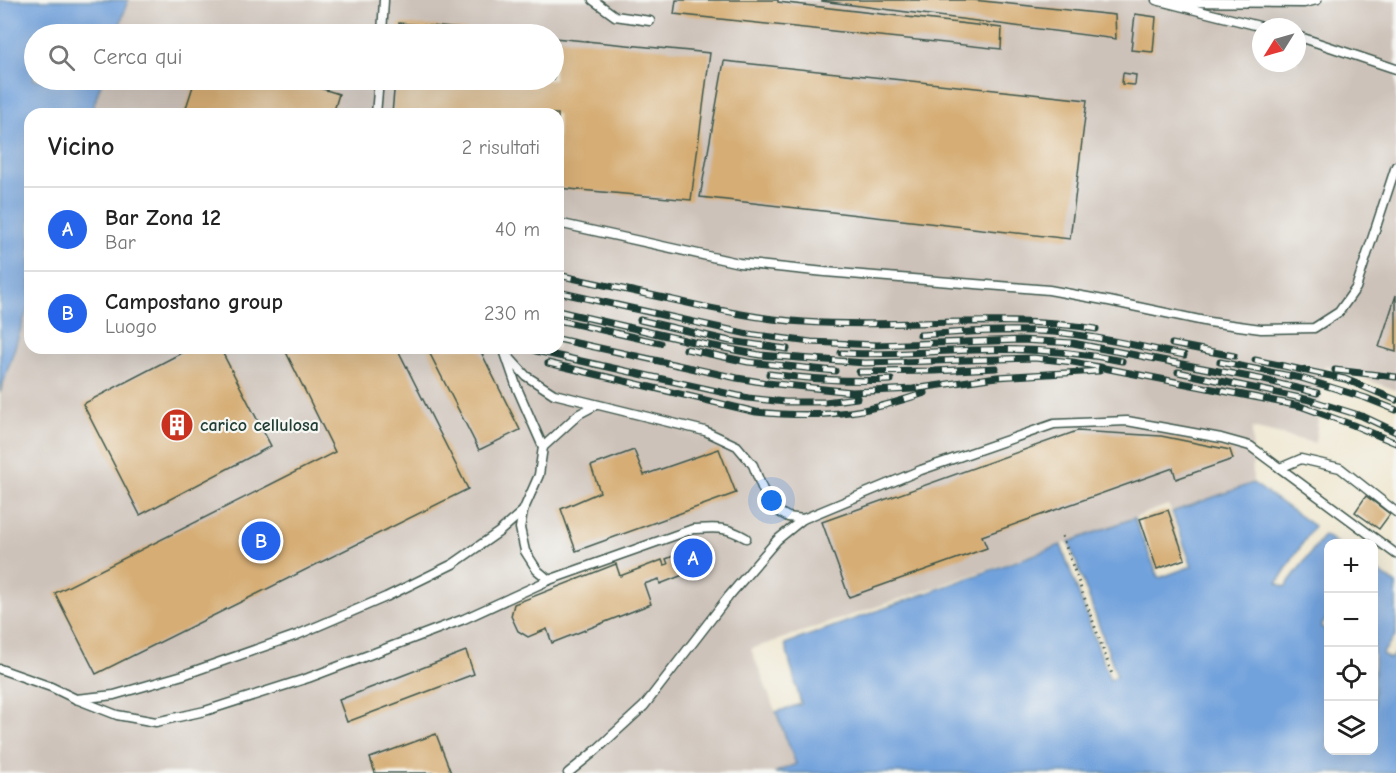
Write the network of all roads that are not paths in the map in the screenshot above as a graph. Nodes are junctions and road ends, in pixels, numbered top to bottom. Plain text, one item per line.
1 (384, 0) edge
2 (592, 0) edge
3 (1317, 0) edge
4 (1161, 1) edge
5 (650, 21) dead end
6 (383, 24) edge
7 (1252, 24) edge
8 (1306, 39) edge
9 (1396, 69) edge
10 (378, 90) edge
11 (377, 108) edge
12 (1396, 166) edge
13 (564, 224) edge
14 (504, 354) edge
15 (507, 354) edge
16 (596, 405) junction
17 (543, 447) junction
18 (1280, 468) junction
19 (523, 511) junction
20 (1396, 512) edge
21 (803, 519) junction
22 (746, 538) dead end
23 (1396, 554) edge
24 (549, 580) junction
25 (0, 669) edge
26 (76, 699) junction
27 (568, 773) edge

1 - 6 lane
2 - 5 lane
3 - 4 lane
4 - 7 lane
8 - 9 lane
10 - 11 lane
12 - 13 lane
14 - 17 lane
15 - 16 lane
16 - 17 lane
16 - 21 lane
17 - 19 lane
18 - 20 lane
18 - 21 lane
18 - 23 lane
19 - 24 lane
19 - 26 lane
21 - 27 lane
22 - 24 lane
24 - 26 lane
25 - 26 lane

